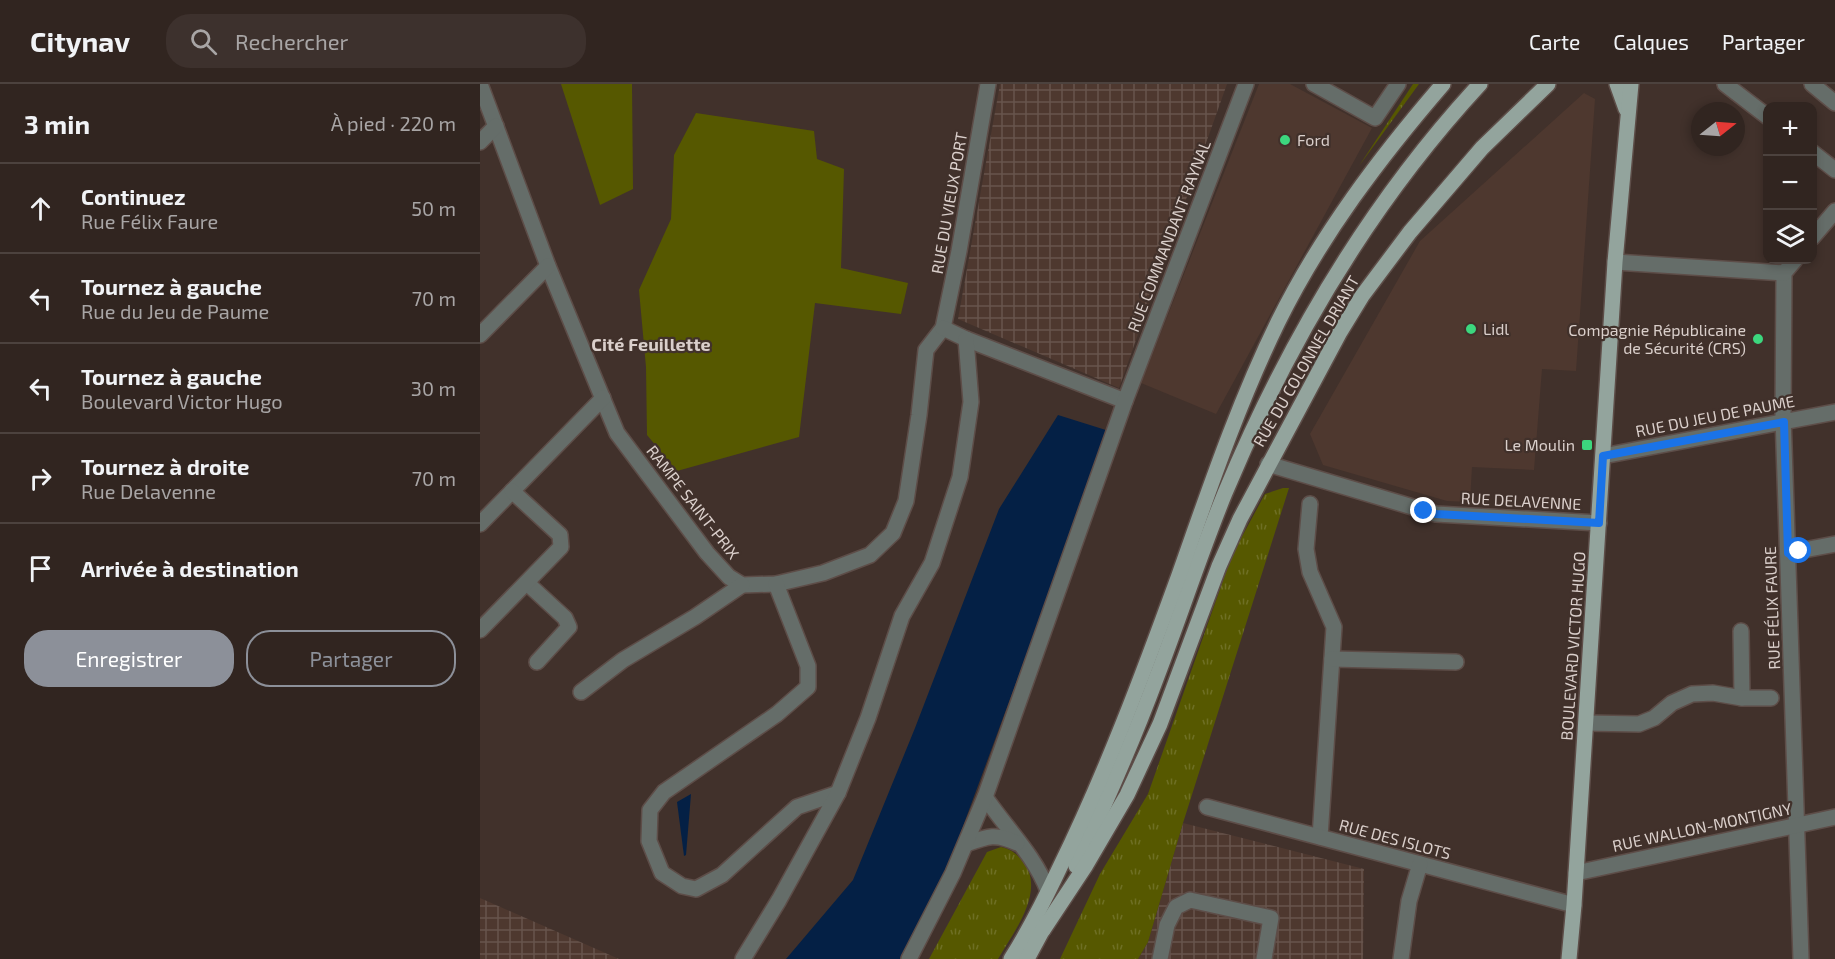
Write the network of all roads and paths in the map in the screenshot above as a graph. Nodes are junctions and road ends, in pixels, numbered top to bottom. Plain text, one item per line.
1 (480, 84) edge
2 (988, 84) edge
3 (1246, 84) edge
4 (1314, 84) edge
5 (1398, 84) edge
6 (1443, 84) edge
7 (1480, 84) edge
8 (1617, 84) edge
9 (1631, 84) edge
10 (1725, 84) edge
11 (1548, 86) edge
12 (1763, 114) edge
13 (1629, 116) junction
14 (496, 126) junction
15 (480, 142) edge
16 (1817, 156) edge
17 (1835, 170) edge
18 (1835, 211) edge
19 (1817, 232) edge
20 (1615, 262) junction
21 (1792, 264) edge
22 (548, 266) junction
23 (1784, 273) junction
24 (944, 328) junction
25 (480, 335) edge
26 (966, 339) junction
27 (603, 398) junction
28 (1125, 401) junction
29 (1835, 412) edge
30 (1784, 422) junction
31 (1603, 456) junction
32 (1268, 464) junction
33 (512, 491) junction
34 (1310, 504) dead end
35 (1599, 523) junction
36 (480, 524) edge
37 (1835, 544) edge
38 (1788, 553) junction
39 (526, 583) junction
40 (776, 584) junction
41 (742, 585) junction
42 (480, 630) edge
43 (1741, 631) dead end
44 (1332, 659) junction
45 (537, 662) dead end
46 (1456, 662) dead end
47 (581, 692) dead end
48 (1742, 698) junction
49 (1771, 698) dead end
50 (1586, 723) junction
51 (838, 793) junction
52 (985, 797) junction
53 (1207, 807) dead end
54 (1835, 817) edge
55 (1797, 826) junction
56 (1320, 837) junction
57 (966, 844) junction
58 (1019, 844) junction
59 (1420, 864) junction
60 (1576, 873) junction
61 (1048, 891) junction
62 (1574, 904) junction
63 (1043, 930) junction
64 (743, 959) edge
65 (909, 959) edge
66 (1011, 959) edge
67 (1027, 959) edge
68 (1160, 959) edge
69 (1264, 959) edge
70 (1401, 959) edge
71 (1569, 959) edge
72 (1802, 959) edge

1 - 14 street, RAMPE SAINT-PRIX
2 - 24 street, RUE DU VIEUX PORT
3 - 28 street, RUE COMMANDANT RAYNAL
4 - 5 street
6 - 61 main road
7 - 63 main road
8 - 13 main road
9 - 13 main road, BOULEVARD VICTOR HUGO
10 - 12 street
11 - 32 main road, RUE DU COLONNEL DRIANT
13 - 20 main road, BOULEVARD VICTOR HUGO
14 - 15 street
14 - 22 street, RAMPE SAINT-PRIX
16 - 17 street
18 - 19 street
20 - 23 street
20 - 31 main road, BOULEVARD VICTOR HUGO
21 - 23 street
22 - 25 street
22 - 27 street, RAMPE SAINT-PRIX
23 - 30 street, RUE FÉLIX FAURE
24 - 26 street
24 - 40 street
26 - 28 street
26 - 51 street
27 - 33 street
27 - 41 street, RAMPE SAINT-PRIX
28 - 52 street, RUE COMMANDANT RAYNAL
29 - 30 street, RUE DU JEU DE PAUME
30 - 31 street, RUE DU JEU DE PAUME
30 - 38 street, RUE FÉLIX FAURE
31 - 35 main road, BOULEVARD VICTOR HUGO
32 - 35 street, RUE DELAVENNE
32 - 63 main road, RUE DU COLONNEL DRIANT
33 - 36 street
33 - 39 street
34 - 44 street
35 - 50 main road, BOULEVARD VICTOR HUGO
37 - 38 street
38 - 55 street, RUE FÉLIX FAURE
39 - 42 street
39 - 45 street
40 - 41 street
40 - 51 street
41 - 47 street
43 - 48 street
44 - 46 street
44 - 56 street
48 - 49 street
48 - 50 street
50 - 60 main road, BOULEVARD VICTOR HUGO
51 - 64 street
52 - 57 street, RUE COMMANDANT RAYNAL
52 - 58 street
53 - 56 street, RUE DES ISLOTS
54 - 55 street, RUE WALLON-MONTIGNY
55 - 60 street, RUE WALLON-MONTIGNY
55 - 72 street, RUE FÉLIX FAURE
56 - 59 street, RUE DES ISLOTS
57 - 58 street
57 - 65 street, RUE COMMANDANT RAYNAL
58 - 61 street
59 - 62 street, RUE DES ISLOTS
59 - 70 street
60 - 62 main road, BOULEVARD VICTOR HUGO
61 - 66 main road
62 - 71 main road, BOULEVARD VICTOR HUGO
63 - 67 main road
68 - 69 street

